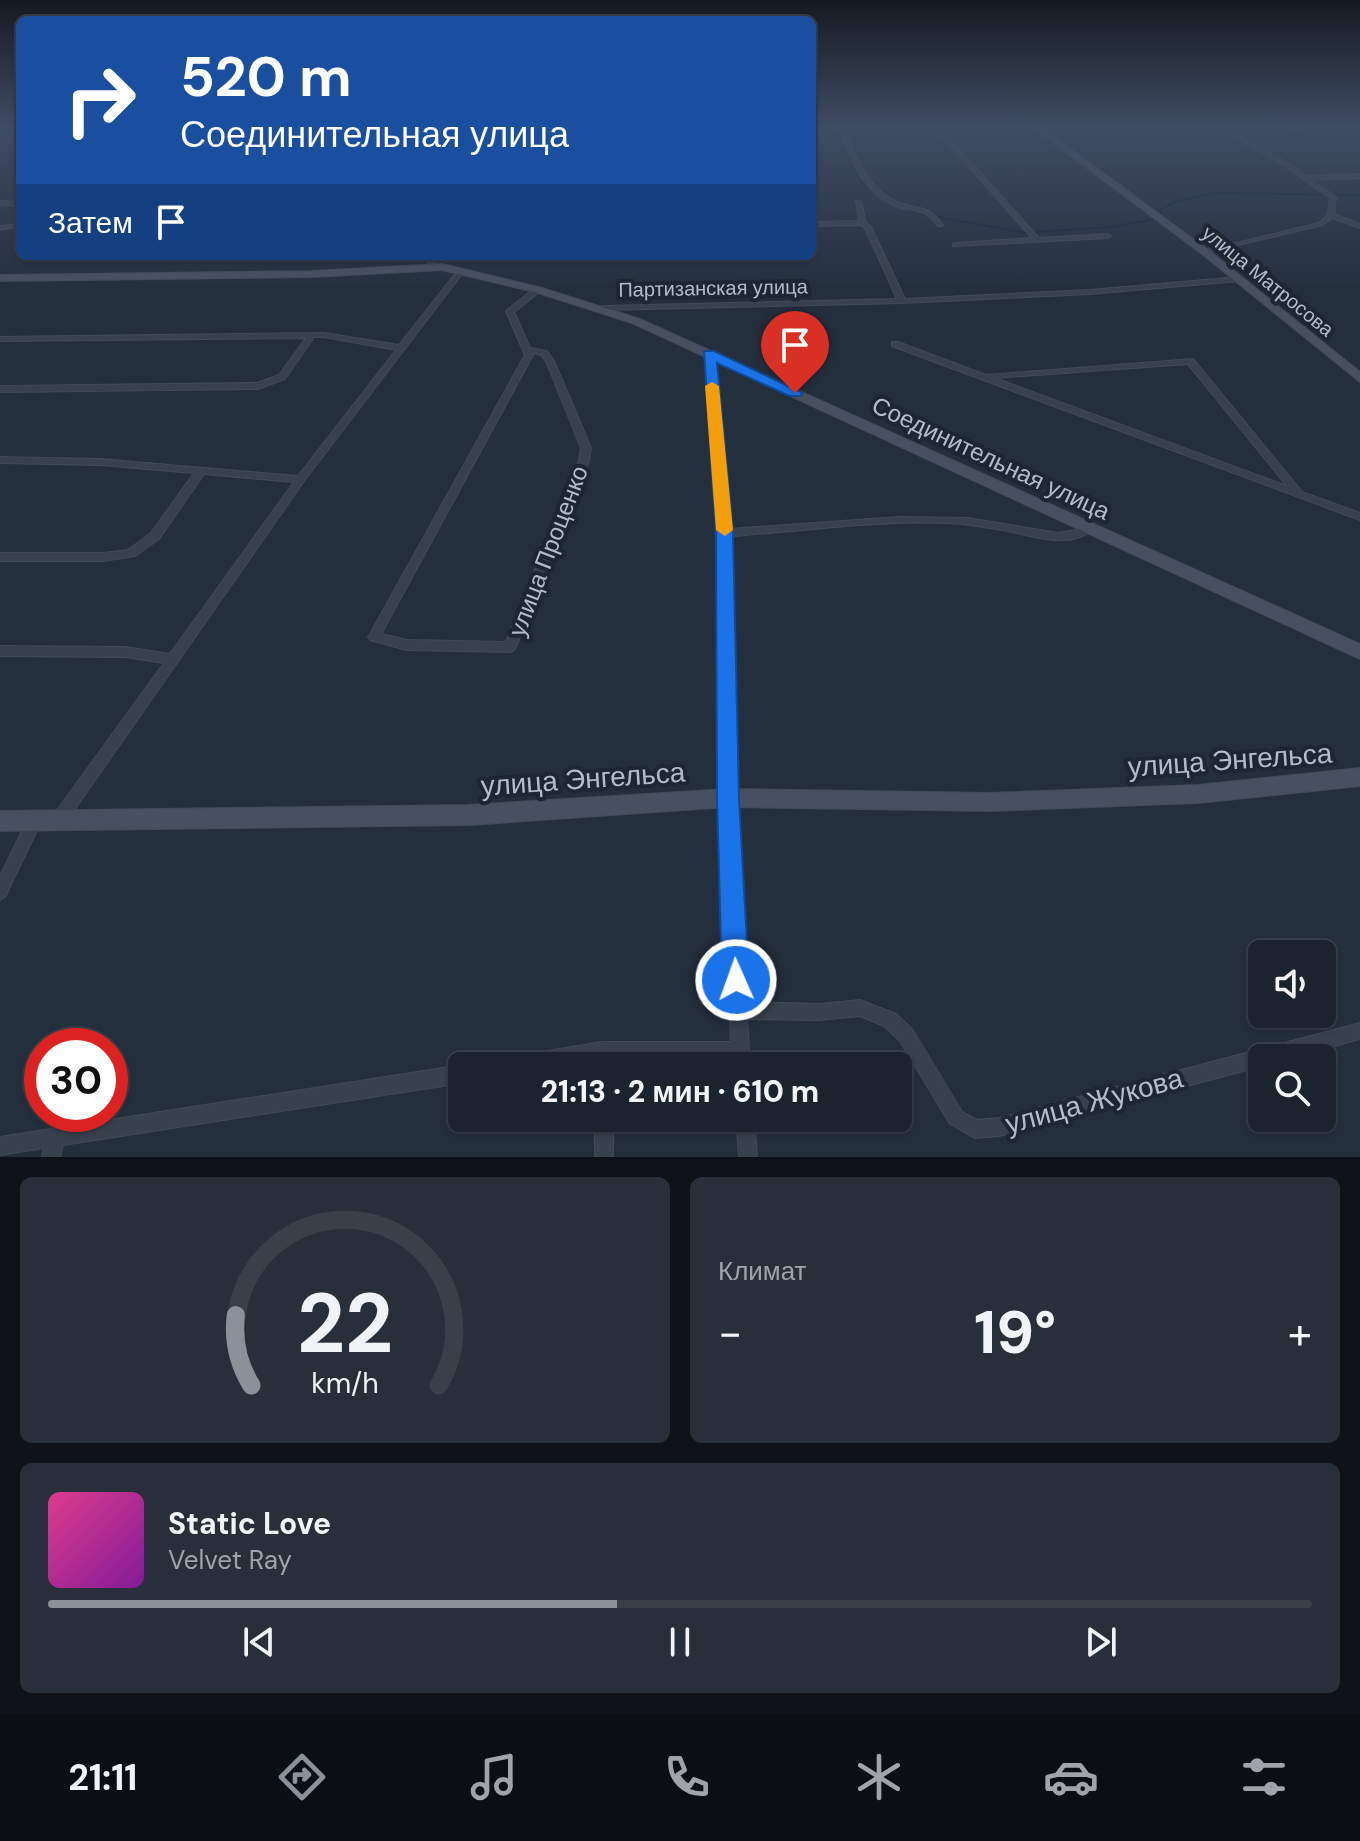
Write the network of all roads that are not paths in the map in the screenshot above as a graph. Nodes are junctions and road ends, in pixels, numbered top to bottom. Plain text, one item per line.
1 (867, 181) edge
2 (984, 181) edge
3 (1109, 181) edge
4 (1310, 181) edge
5 (858, 202) dead end
6 (1331, 215) junction
7 (863, 223) junction
8 (816, 224) edge
9 (940, 225) dead end
10 (1360, 226) edge
11 (13, 227) dead end
12 (0, 228) edge
13 (1108, 236) dead end
14 (1037, 240) junction
15 (955, 245) dead end
16 (1205, 252) junction
17 (429, 260) edge
18 (435, 267) junction
19 (461, 270) junction
20 (0, 278) edge
21 (1239, 279) junction
22 (538, 290) junction
23 (902, 301) junction
24 (603, 308) junction
25 (312, 335) junction
26 (0, 339) edge
27 (895, 344) dead end
28 (400, 348) junction
29 (529, 350) junction
30 (709, 354) junction
31 (989, 377) junction
32 (1360, 378) edge
33 (0, 389) edge
34 (0, 460) edge
35 (200, 472) junction
36 (301, 479) junction
37 (1299, 493) junction
38 (1360, 517) edge
39 (1091, 527) junction
40 (725, 533) junction
41 (0, 557) edge
42 (0, 651) edge
43 (1360, 652) edge
44 (172, 659) junction
45 (1360, 777) edge
46 (728, 798) junction
47 (0, 821) edge
48 (58, 821) junction
49 (34, 822) junction
50 (0, 892) edge
51 (737, 1010) junction
52 (1360, 1031) edge
53 (740, 1052) edge
54 (448, 1077) edge
55 (604, 1132) edge
56 (746, 1132) edge
57 (0, 1146) edge
58 (54, 1148) edge
59 (604, 1157) edge
60 (748, 1157) edge

1 - 9 street
2 - 14 street
3 - 16 street, улица Матросова
4 - 6 street
5 - 7 street
6 - 10 street
6 - 16 street
7 - 8 street
7 - 23 street
11 - 12 street
13 - 14 street
14 - 15 street
16 - 21 street, улица Матросова
17 - 18 street
18 - 19 street, Партизанская улица
18 - 20 street, Партизанская улица
19 - 22 street, Партизанская улица
19 - 28 street
21 - 23 street, Партизанская улица
21 - 32 street, улица Матросова
22 - 24 street, Партизанская улица
22 - 29 street, улица Проценко
23 - 24 street, Партизанская улица
24 - 30 street, Соединительная улица
25 - 26 street
25 - 28 street
25 - 33 street
27 - 31 street
28 - 36 street
29 - 29 street, улица Проценко
30 - 39 street, Соединительная улица
30 - 40 street
31 - 37 street
31 - 37 street
34 - 35 street
35 - 36 street
35 - 41 street
36 - 44 street
37 - 38 street
39 - 40 street
39 - 43 street, Соединительная улица
40 - 46 street
42 - 44 street
44 - 48 street
45 - 46 street, улица Энгельса
46 - 48 street, улица Энгельса
46 - 51 street
47 - 49 street, улица Энгельса
48 - 49 street, улица Энгельса
49 - 50 street
51 - 52 street, улица Жукова
51 - 53 street
54 - 58 street
55 - 59 street
56 - 60 street
57 - 58 street

